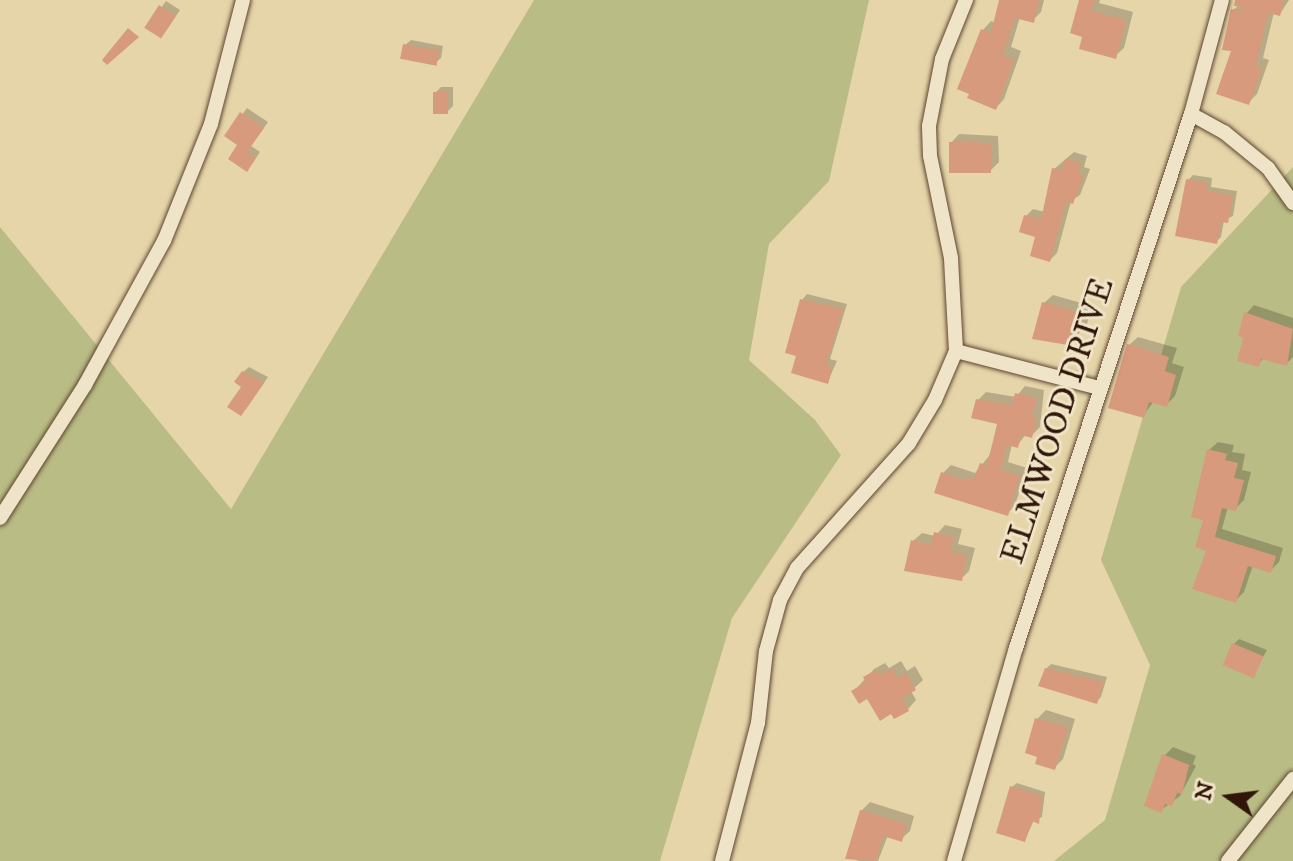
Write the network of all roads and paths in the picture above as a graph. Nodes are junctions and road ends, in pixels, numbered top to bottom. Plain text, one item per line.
1 (243, 0) edge
2 (966, 0) edge
3 (1222, 0) edge
4 (1191, 114) junction
5 (1293, 203) edge
6 (956, 351) junction
7 (1099, 388) junction
8 (0, 518) edge
9 (1293, 779) edge
10 (722, 861) edge
11 (954, 861) edge
12 (1228, 861) edge

1 - 8 street
2 - 6 street
3 - 4 street, ELMWOOD DRIVE
4 - 5 street
4 - 7 street, ELMWOOD DRIVE
6 - 7 street
6 - 10 street
7 - 11 street, ELMWOOD DRIVE
9 - 12 street

